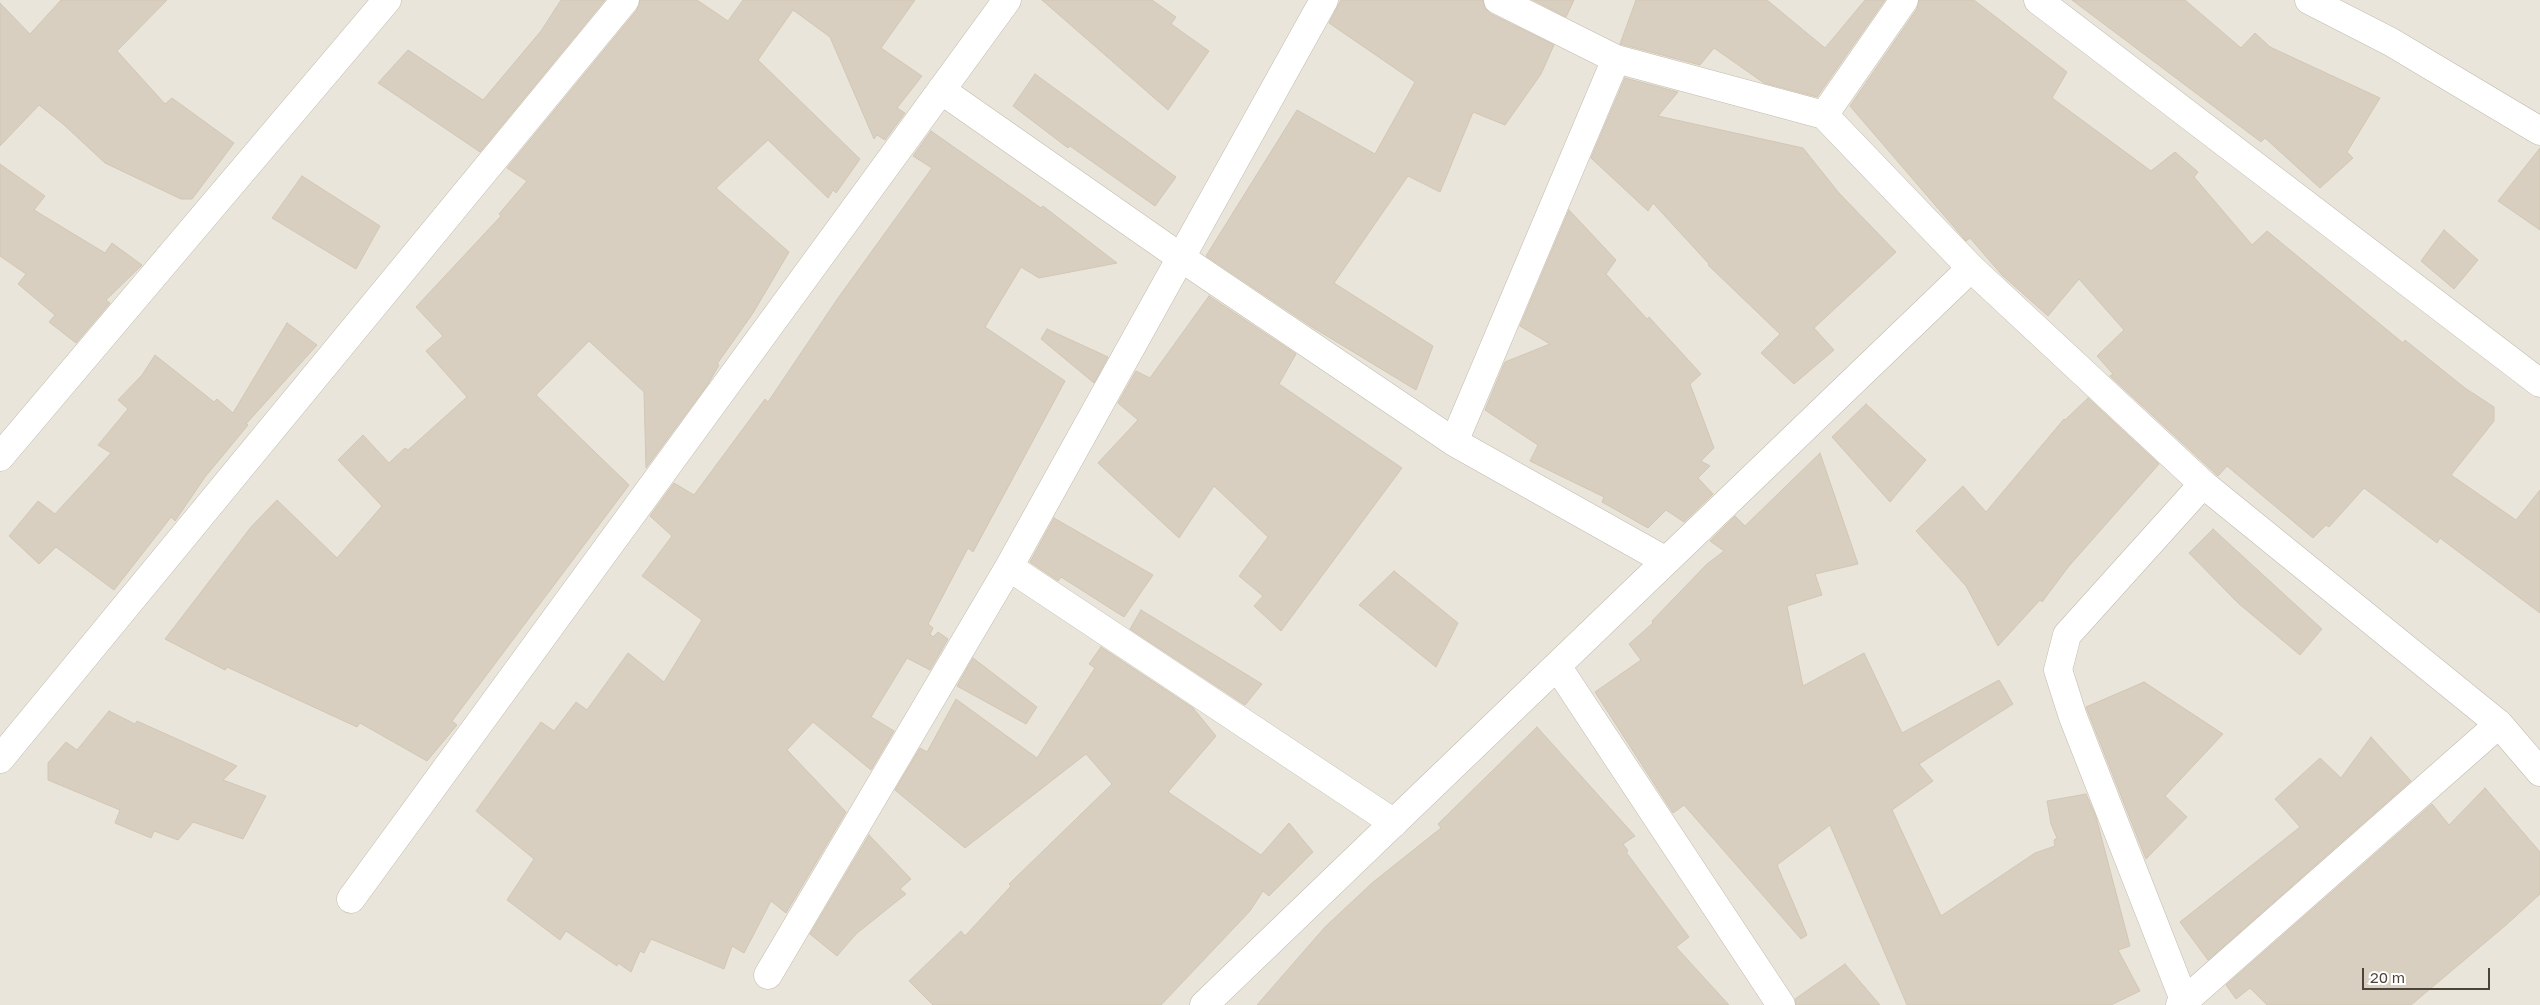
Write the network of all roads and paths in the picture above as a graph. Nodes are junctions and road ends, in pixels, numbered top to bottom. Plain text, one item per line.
1 (387, 0) edge
2 (625, 0) edge
3 (1007, 0) edge
4 (1324, 0) edge
5 (1498, 0) edge
6 (1904, 0) edge
7 (2038, 0) edge
8 (2309, 0) edge
9 (1616, 59) junction
10 (941, 90) junction
11 (1824, 115) junction
12 (2540, 131) edge
13 (1180, 257) junction
14 (1971, 268) junction
15 (2540, 383) edge
16 (1454, 442) junction
17 (0, 457) edge
18 (2203, 484) junction
19 (1666, 561) junction
20 (1009, 567) junction
21 (1557, 666) junction
22 (2499, 724) junction
23 (0, 759) edge
24 (2540, 772) edge
25 (1394, 823) junction
26 (350, 899) dead end
27 (768, 975) dead end
28 (2184, 1004) edge
29 (1204, 1005) edge
30 (1781, 1005) edge

1 - 17 street
2 - 23 street
3 - 10 street
4 - 13 street
5 - 9 street
6 - 11 street
7 - 15 street
8 - 12 street
9 - 11 street
9 - 16 street
10 - 13 street
10 - 26 street
11 - 14 street
13 - 16 street
13 - 20 street
14 - 18 street
14 - 19 street
16 - 19 street
18 - 22 street
18 - 28 street
19 - 21 street
20 - 25 street
20 - 27 street
21 - 25 street
21 - 30 street
22 - 24 street
22 - 28 street
25 - 29 street

